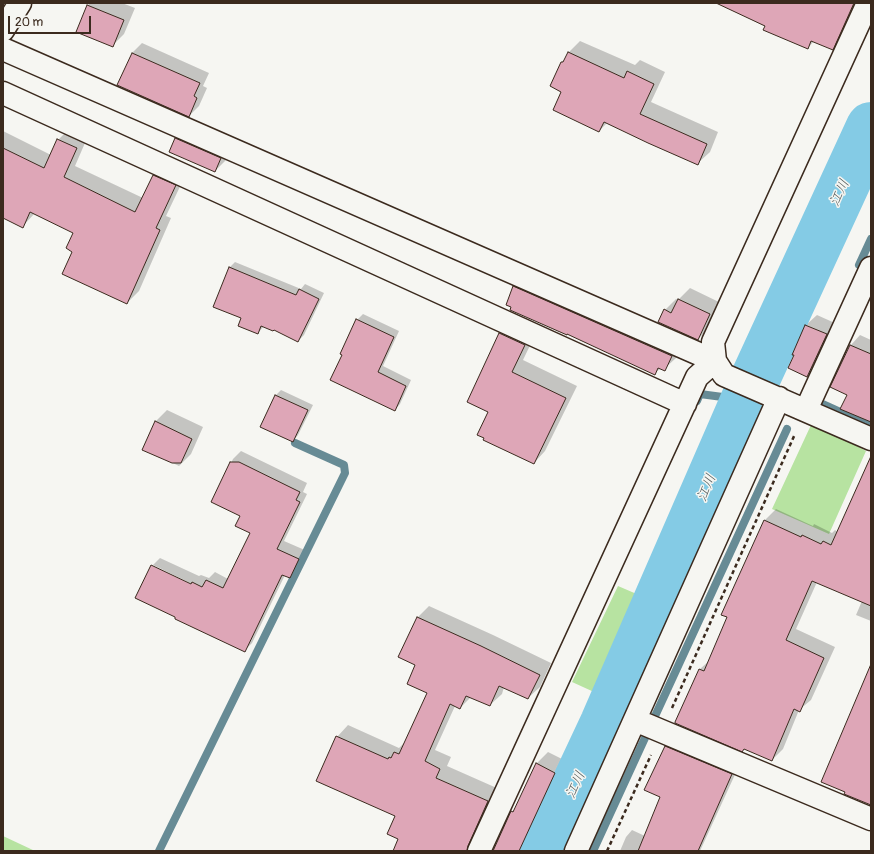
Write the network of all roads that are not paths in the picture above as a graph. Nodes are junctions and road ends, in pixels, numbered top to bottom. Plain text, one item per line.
1 (20, 3) edge
2 (868, 3) edge
3 (3, 30) edge
4 (3, 48) edge
5 (3, 93) edge
6 (871, 268) edge
7 (720, 368) junction
8 (689, 395) junction
9 (773, 396) junction
10 (806, 410) junction
11 (871, 439) edge
12 (650, 726) junction
13 (871, 819) edge
14 (479, 851) edge
15 (576, 851) edge

1 - 3 street
2 - 7 street
4 - 7 street
5 - 8 street
6 - 10 street
7 - 8 street
7 - 9 street
8 - 14 street
9 - 10 street
9 - 12 street
10 - 11 street
12 - 13 street
12 - 15 street

